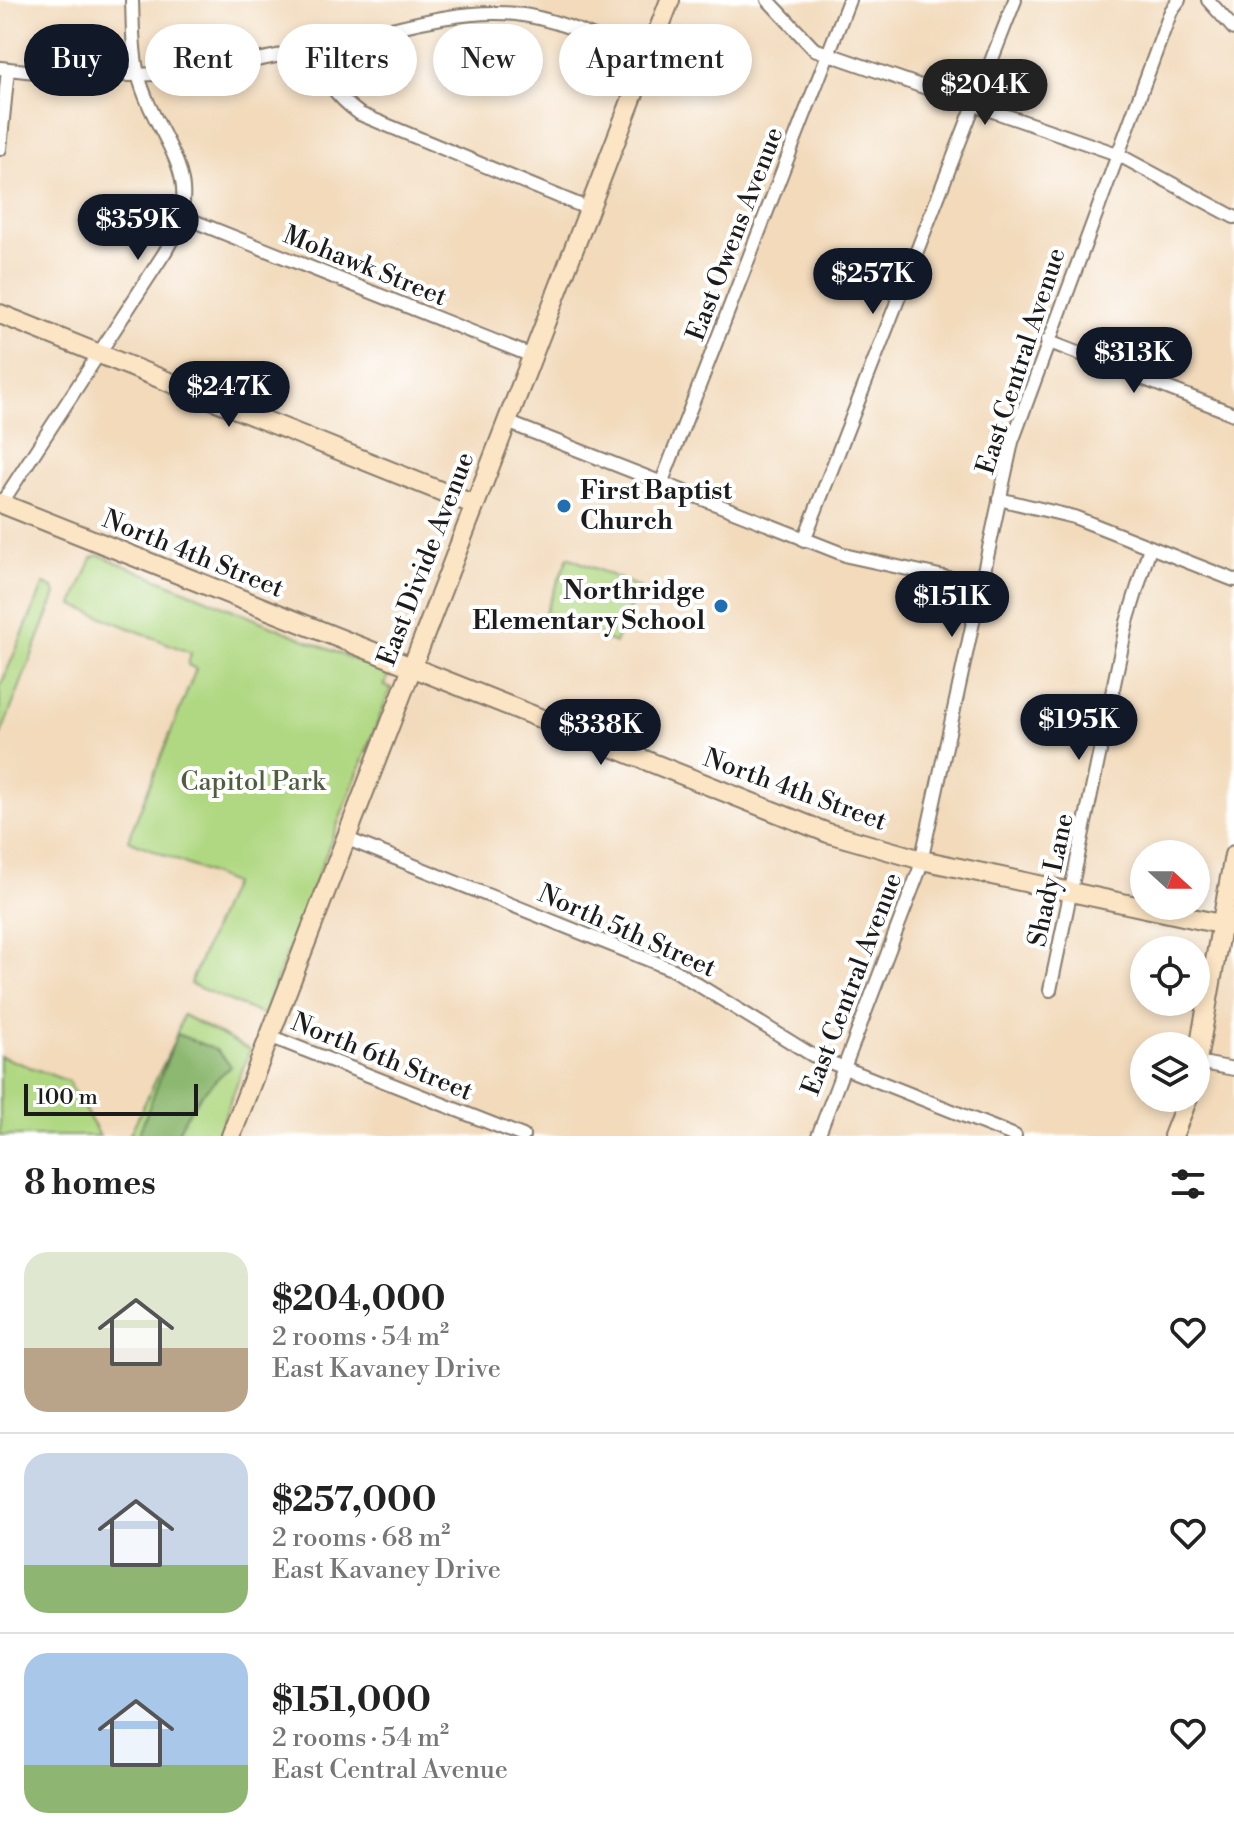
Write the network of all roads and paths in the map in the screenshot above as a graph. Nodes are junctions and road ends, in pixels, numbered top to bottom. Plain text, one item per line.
1 (132, 0) edge
2 (670, 0) edge
3 (768, 0) edge
4 (849, 0) edge
5 (1015, 0) edge
6 (1179, 0) edge
7 (1208, 0) edge
8 (559, 24) edge
9 (661, 24) edge
10 (417, 25) edge
11 (1234, 29) edge
12 (828, 55) junction
13 (277, 56) edge
14 (4, 69) edge
15 (138, 74) junction
16 (338, 96) edge
17 (633, 96) edge
18 (975, 105) junction
19 (0, 149) edge
20 (1117, 154) junction
21 (589, 209) junction
22 (181, 216) junction
23 (1234, 217) edge
24 (0, 314) edge
25 (1047, 341) junction
26 (99, 355) junction
27 (532, 356) junction
28 (1234, 414) edge
29 (507, 422) junction
30 (661, 484) junction
31 (999, 499) junction
32 (1, 504) edge
33 (475, 505) junction
34 (804, 540) junction
35 (1150, 547) junction
36 (1234, 580) edge
37 (981, 585) junction
38 (411, 669) junction
39 (345, 838) junction
40 (1234, 855) edge
41 (922, 860) junction
42 (1071, 892) junction
43 (1228, 925) edge
44 (1050, 990) dead end
45 (1203, 1032) edge
46 (269, 1036) junction
47 (1210, 1066) edge
48 (844, 1069) junction
49 (1234, 1069) edge
50 (1182, 1112) edge
51 (231, 1136) edge
52 (523, 1136) edge
53 (818, 1136) edge
54 (1015, 1136) edge
55 (1173, 1136) edge

1 - 15 street
2 - 9 street, East Divide Avenue
3 - 12 street
4 - 12 street, East Owens Avenue
5 - 18 street
6 - 20 street, East Central Avenue
7 - 11 street
8 - 10 street
12 - 18 street
12 - 30 street, East Owens Avenue
13 - 15 street
14 - 15 street
14 - 19 street
15 - 22 street
16 - 21 street
17 - 21 street, East Divide Avenue
18 - 20 street
18 - 34 street
20 - 23 street
20 - 25 street, East Central Avenue
21 - 27 street, East Divide Avenue
22 - 26 street
22 - 27 street, Mohawk Street
24 - 26 street
25 - 28 street
25 - 31 street, East Central Avenue
26 - 32 street
26 - 33 street
27 - 29 street, East Divide Avenue
29 - 30 street
29 - 33 street, East Divide Avenue
30 - 34 street
31 - 35 street
31 - 37 street, East Central Avenue
32 - 38 street, North 4th Street
33 - 38 street, East Divide Avenue
34 - 37 street
35 - 36 street
35 - 42 street, Shady Lane
37 - 41 street, East Central Avenue
38 - 39 street, East Divide Avenue
38 - 41 street, North 4th Street
39 - 46 street, East Divide Avenue
39 - 48 street, North 5th Street
40 - 43 street
41 - 42 street, North 4th Street
41 - 48 street, East Central Avenue
42 - 43 street, North 4th Street
42 - 44 street, Shady Lane
43 - 45 street
46 - 51 street, East Divide Avenue
46 - 52 street, North 6th Street
47 - 49 street
48 - 53 street, East Central Avenue
48 - 54 street, North 5th Street
50 - 55 street

